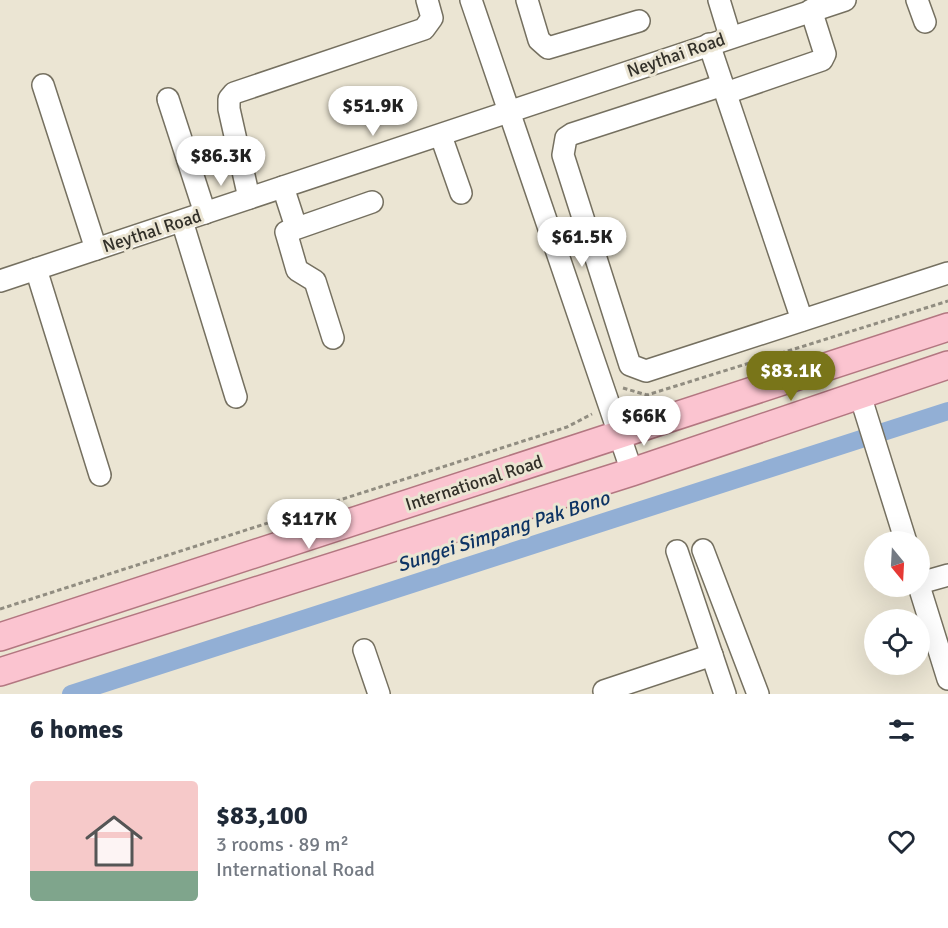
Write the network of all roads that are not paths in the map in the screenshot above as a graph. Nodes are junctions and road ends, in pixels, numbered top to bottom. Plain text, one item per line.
1 (427, 0) edge
2 (527, 0) edge
3 (720, 0) edge
4 (845, 0) edge
5 (917, 0) edge
6 (473, 1) edge
7 (811, 10) junction
8 (639, 21) dead end
9 (925, 22) dead end
10 (730, 36) junction
11 (709, 44) junction
12 (43, 85) dead end
13 (725, 89) junction
14 (168, 99) dead end
15 (509, 114) junction
16 (441, 136) junction
17 (283, 187) junction
18 (460, 193) dead end
19 (249, 198) junction
20 (372, 202) dead end
21 (205, 213) junction
22 (182, 220) junction
23 (296, 227) junction
24 (96, 249) junction
25 (36, 269) junction
26 (948, 273) edge
27 (0, 281) edge
28 (802, 320) junction
29 (948, 327) edge
30 (333, 338) dead end
31 (948, 365) edge
32 (236, 397) dead end
33 (863, 403) junction
34 (619, 435) junction
35 (632, 472) junction
36 (100, 475) dead end
37 (903, 531) edge
38 (704, 550) dead end
39 (677, 551) dead end
40 (948, 576) edge
41 (930, 582) edge
42 (923, 597) edge
43 (0, 637) edge
44 (364, 650) dead end
45 (712, 655) junction
46 (0, 672) edge
47 (948, 679) edge
48 (604, 691) dead end
49 (379, 694) edge
50 (725, 694) edge
51 (758, 694) edge

1 - 19 street
2 - 8 street
3 - 10 street
4 - 7 street, Neythai Road
5 - 9 street
6 - 15 street
7 - 10 street, Neythai Road
7 - 13 street
10 - 11 street, Neythai Road
11 - 13 street
11 - 15 street, Neythai Road
12 - 24 street
13 - 28 street
13 - 28 street
14 - 21 street
15 - 16 street, Neythal Road
15 - 34 street
16 - 17 street, Neythal Road
16 - 18 street
17 - 19 street, Neythal Road
17 - 23 street
19 - 21 street, Neythal Road
20 - 23 street
21 - 22 street, Neythal Road
22 - 24 street, Neythal Road
22 - 32 street
23 - 30 street
24 - 25 street, Neythal Road
25 - 27 street, Neythal Road
25 - 36 street
26 - 28 street
29 - 34 main road, International Road
31 - 33 main road, International Road
33 - 35 main road, International Road
33 - 37 street
34 - 35 street
34 - 43 main road, International Road
35 - 46 main road, International Road
38 - 51 street
39 - 45 street
40 - 41 street
42 - 47 street
44 - 49 street
45 - 48 street
45 - 50 street

